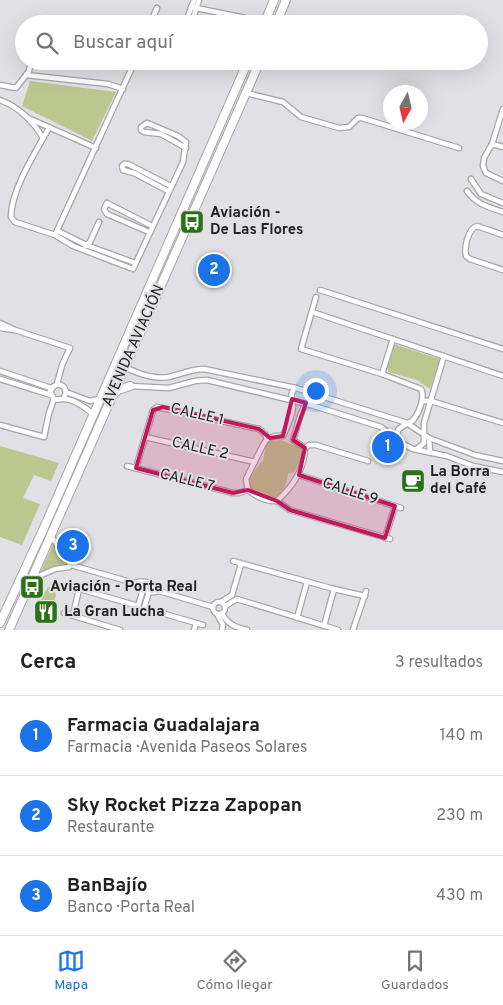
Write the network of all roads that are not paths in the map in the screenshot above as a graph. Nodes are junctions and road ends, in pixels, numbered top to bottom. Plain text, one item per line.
1 (194, 0) edge
2 (200, 0) edge
3 (275, 0) edge
4 (286, 0) edge
5 (157, 8) dead end
6 (194, 8) junction
7 (154, 15) edge
8 (190, 15) edge
9 (193, 15) edge
10 (230, 15) edge
11 (268, 15) edge
12 (280, 15) edge
13 (28, 70) edge
14 (131, 70) edge
15 (244, 70) edge
16 (256, 70) edge
17 (26, 75) junction
18 (0, 85) edge
19 (123, 89) junction
20 (246, 92) junction
21 (0, 100) edge
22 (503, 109) edge
23 (28, 118) junction
24 (49, 128) junction
25 (43, 138) junction
26 (492, 144) junction
27 (503, 147) edge
28 (96, 148) junction
29 (186, 148) junction
30 (459, 148) dead end
31 (471, 180) dead end
32 (503, 180) edge
33 (170, 188) junction
34 (467, 190) dead end
35 (503, 203) edge
36 (503, 212) edge
37 (99, 222) dead end
38 (152, 226) junction
39 (150, 232) junction
40 (57, 233) junction
41 (503, 235) edge
42 (75, 240) junction
43 (86, 245) junction
44 (73, 246) junction
45 (80, 249) junction
46 (135, 263) junction
47 (503, 270) edge
48 (320, 290) dead end
49 (316, 297) dead end
50 (312, 312) junction
51 (0, 323) edge
52 (0, 328) edge
53 (15, 330) junction
54 (393, 339) junction
55 (503, 350) edge
56 (444, 356) junction
57 (116, 363) junction
58 (125, 368) junction
59 (0, 371) edge
60 (112, 371) junction
61 (382, 374) junction
62 (150, 376) junction
63 (503, 376) edge
64 (0, 379) edge
65 (119, 381) junction
66 (56, 384) junction
67 (130, 386) junction
68 (148, 387) junction
69 (52, 388) junction
70 (296, 388) junction
71 (66, 392) junction
72 (309, 392) junction
73 (113, 395) junction
74 (53, 397) junction
75 (64, 398) junction
76 (100, 399) junction
77 (292, 399) junction
78 (423, 401) junction
79 (432, 401) junction
80 (306, 403) junction
81 (93, 415) junction
82 (415, 418) junction
83 (407, 423) junction
84 (424, 423) junction
85 (503, 423) edge
86 (0, 424) edge
87 (423, 433) junction
88 (145, 437) junction
89 (429, 438) junction
90 (267, 439) junction
91 (397, 439) junction
92 (79, 447) junction
93 (305, 448) junction
94 (417, 449) junction
95 (88, 452) junction
96 (430, 452) junction
97 (368, 461) dead end
98 (503, 461) edge
99 (255, 462) junction
100 (126, 466) dead end
101 (136, 468) junction
102 (503, 472) edge
103 (298, 475) junction
104 (248, 490) junction
105 (277, 501) junction
106 (395, 506) junction
107 (401, 508) dead end
108 (51, 536) junction
109 (233, 561) dead end
110 (242, 564) junction
111 (71, 566) junction
112 (22, 574) junction
113 (32, 578) junction
114 (307, 582) junction
115 (134, 584) junction
116 (73, 587) dead end
117 (79, 589) junction
118 (334, 589) junction
119 (143, 590) junction
120 (159, 591) junction
121 (149, 592) junction
122 (223, 604) junction
123 (213, 607) junction
124 (64, 613) dead end
125 (220, 614) junction
126 (73, 615) junction
127 (297, 618) junction
128 (0, 623) edge
129 (196, 623) junction
130 (203, 625) dead end
131 (324, 626) junction
132 (9, 630) edge
133 (120, 630) edge
134 (194, 630) edge
135 (222, 630) edge
136 (247, 630) edge
137 (338, 630) edge
138 (353, 630) edge

1 - 6 street
2 - 6 street
3 - 4 street
3 - 11 main road
4 - 12 main road
5 - 7 street
6 - 8 street
6 - 9 street
6 - 10 street
13 - 17 street
14 - 19 street
15 - 57 main road, AVENIDA AVIACIÓN
16 - 20 main road, AVENIDA AVIACIÓN
17 - 18 street
17 - 19 street
19 - 28 street
20 - 30 street
20 - 58 main road, AVENIDA AVIACIÓN
21 - 23 street
22 - 26 street
23 - 24 street
23 - 25 street
24 - 25 street
24 - 28 street
25 - 40 street
26 - 27 street
26 - 32 street
28 - 40 street
29 - 29 street
29 - 33 street
31 - 35 street
33 - 33 street
33 - 38 street
34 - 36 street
37 - 43 street
38 - 39 street
38 - 39 street
39 - 46 street
40 - 42 street
40 - 44 street
41 - 47 street
42 - 43 street
42 - 44 street
43 - 45 street
43 - 46 street
44 - 45 street
45 - 46 street
48 - 55 street
49 - 50 street
50 - 54 street
50 - 61 street
51 - 53 street
52 - 53 street
53 - 66 street
54 - 56 street
54 - 61 street
56 - 63 street
56 - 79 street
57 - 58 street
57 - 60 main road, AVENIDA AVIACIÓN
58 - 62 street
58 - 65 main road, AVENIDA AVIACIÓN
59 - 69 street
60 - 65 street
60 - 76 main road, AVENIDA AVIACIÓN
61 - 78 street
62 - 68 street
62 - 70 street
64 - 74 street
65 - 67 street
65 - 73 main road, AVENIDA AVIACIÓN
66 - 69 street
66 - 71 street
67 - 68 street
67 - 73 main road
68 - 77 street
69 - 74 street
70 - 72 street
70 - 77 street
71 - 75 street
71 - 76 street
72 - 80 street
72 - 83 street
73 - 95 main road, AVENIDA AVIACIÓN
74 - 75 street
74 - 86 street
75 - 81 street
76 - 81 main road, AVENIDA AVIACIÓN
77 - 80 street
77 - 90 street
78 - 79 street
78 - 82 street
79 - 84 street
79 - 85 street
80 - 91 street
80 - 93 street
81 - 92 main road, AVENIDA AVIACIÓN
82 - 83 street
82 - 84 street
83 - 87 street
83 - 91 street
84 - 87 street
87 - 89 street
87 - 94 street
88 - 90 street, CALLE 1
88 - 99 street, CALLE 2
88 - 101 street, CALLE 1
89 - 96 street
89 - 98 street
90 - 99 street
91 - 94 street
92 - 95 main road
92 - 112 main road, AVENIDA AVIACIÓN
93 - 97 street
93 - 103 street
94 - 96 street
95 - 108 main road, AVENIDA AVIACIÓN
96 - 102 street
99 - 104 street
100 - 101 street, CALLE 7
101 - 104 street, CALLE 7
103 - 105 street
103 - 106 street, CALLE 9
104 - 105 street
105 - 106 street
106 - 107 street, CALLE 9
108 - 111 street
108 - 113 main road, AVENIDA AVIACIÓN
109 - 110 street
110 - 114 street
110 - 122 street
111 - 113 street
111 - 115 street
112 - 113 street
112 - 128 main road, AVENIDA AVIACIÓN
113 - 132 main road, AVENIDA AVIACIÓN
114 - 118 street
114 - 127 street
115 - 119 street
115 - 120 street
116 - 117 street
117 - 119 street
117 - 126 street
118 - 131 street
118 - 138 street
119 - 121 street
120 - 121 street
120 - 123 street
121 - 129 street
122 - 123 street
122 - 125 street
122 - 127 street
123 - 125 street
124 - 126 street
125 - 135 street
125 - 136 street
126 - 133 street
127 - 131 street
129 - 130 street
129 - 134 street
131 - 137 street

